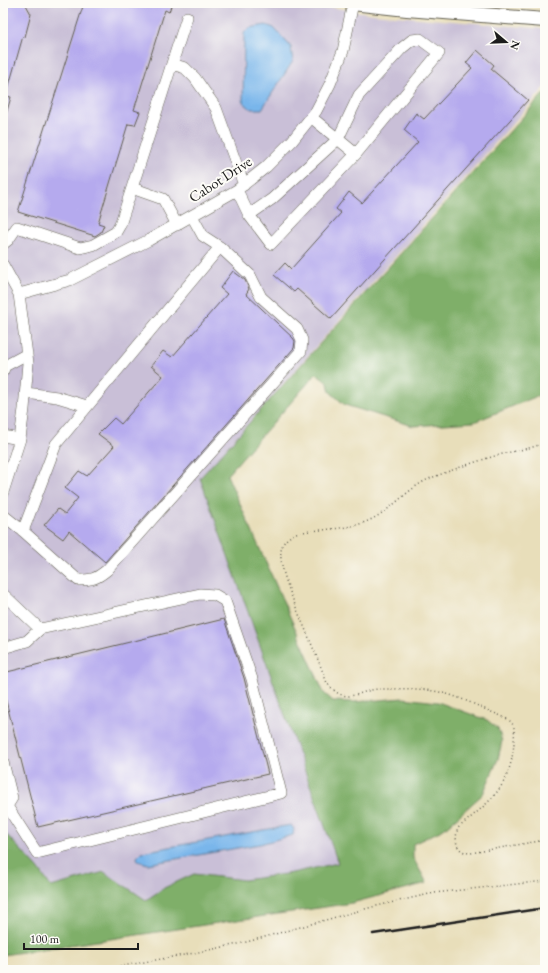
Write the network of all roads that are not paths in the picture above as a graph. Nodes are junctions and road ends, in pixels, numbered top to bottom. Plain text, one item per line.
1 (352, 3) edge
2 (187, 17) dead end
3 (545, 20) edge
4 (172, 64) junction
5 (311, 117) junction
6 (338, 139) junction
7 (356, 154) junction
8 (132, 188) junction
9 (240, 188) junction
10 (249, 215) junction
11 (192, 216) junction
12 (177, 225) junction
13 (3, 244) edge
14 (220, 247) junction
15 (3, 265) edge
16 (19, 294) junction
17 (26, 354) junction
18 (3, 371) edge
19 (26, 393) junction
20 (87, 406) junction
21 (3, 436) edge
22 (20, 438) junction
23 (3, 492) edge
24 (3, 515) edge
25 (23, 531) junction
26 (3, 594) edge
27 (40, 629) junction
28 (3, 648) edge
29 (3, 762) edge
30 (5, 803) edge

1 - 3 main road
1 - 5 street, Cabot Drive
2 - 4 street
4 - 8 street
4 - 9 street
5 - 6 street
5 - 9 street, Cabot Drive
6 - 7 street
6 - 7 street
6 - 10 street
7 - 10 street
8 - 12 street
8 - 13 street
9 - 10 street
9 - 11 street, Cabot Drive
11 - 12 street, Cabot Drive
11 - 14 street
12 - 16 street, Cabot Drive
14 - 20 street
14 - 25 street
15 - 16 street
16 - 17 street
17 - 18 street
17 - 19 street
19 - 20 street
19 - 22 street
20 - 25 street
21 - 22 street
22 - 23 street
24 - 25 street
26 - 27 street
27 - 28 street
27 - 30 street
29 - 30 street

